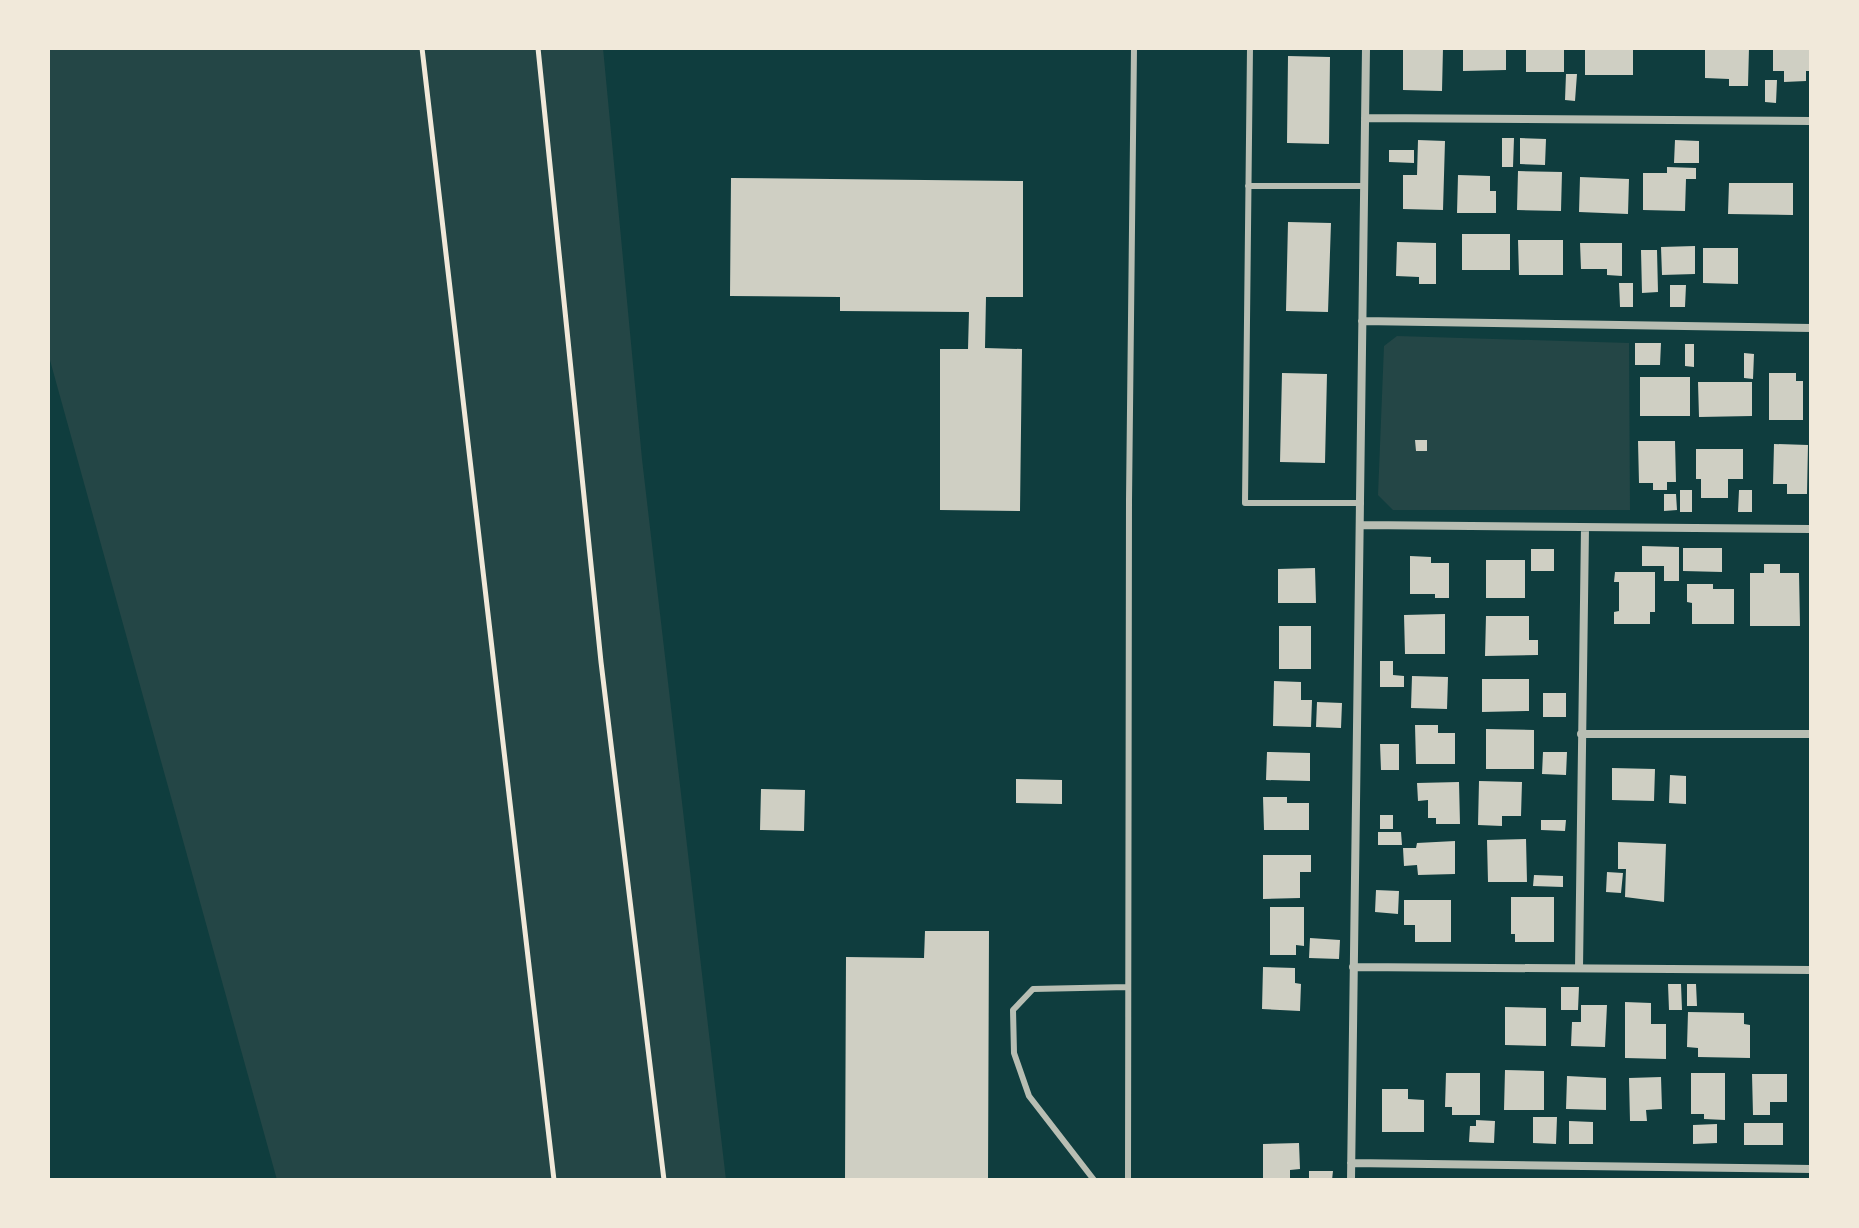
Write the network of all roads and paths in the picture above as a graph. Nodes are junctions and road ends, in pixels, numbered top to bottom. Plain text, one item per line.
1 (422, 48) edge
2 (538, 48) edge
3 (1134, 48) edge
4 (1250, 48) edge
5 (1366, 48) edge
6 (1365, 118) junction
7 (1811, 121) edge
8 (1248, 186) junction
9 (1364, 186) junction
10 (1362, 321) junction
11 (1811, 328) edge
12 (1361, 503) junction
13 (1361, 525) junction
14 (1585, 528) junction
15 (1811, 529) edge
16 (1581, 734) junction
17 (1811, 734) edge
18 (1353, 967) junction
19 (1579, 968) junction
20 (1811, 970) edge
21 (1128, 987) junction
22 (1351, 1163) junction
23 (1811, 1169) edge
24 (554, 1180) edge
25 (664, 1180) edge
26 (1094, 1180) edge
27 (1128, 1180) edge
28 (1351, 1180) edge

1 - 24 path
2 - 25 path
3 - 21 lane
4 - 8 lane
5 - 6 street
6 - 7 street
6 - 9 street
8 - 9 lane
8 - 12 lane
9 - 10 street
10 - 11 street
10 - 12 street
12 - 13 street
13 - 14 street
13 - 18 street
14 - 15 street
14 - 16 street
16 - 17 street
16 - 19 street
18 - 19 street
18 - 22 street
19 - 20 street
21 - 26 lane
21 - 27 lane
22 - 23 street
22 - 28 street

